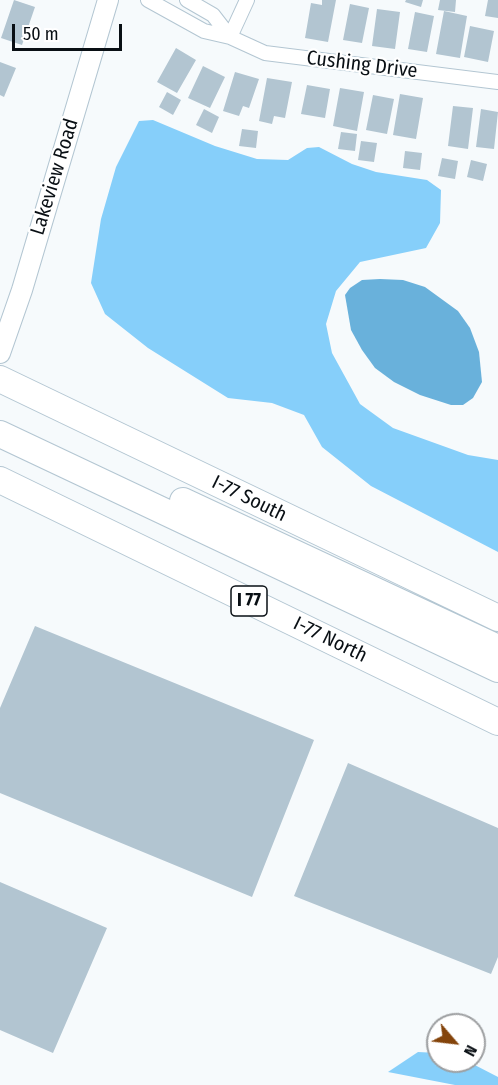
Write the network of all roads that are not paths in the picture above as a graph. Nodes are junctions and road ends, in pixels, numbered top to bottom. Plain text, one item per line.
1 (108, 0) edge
2 (148, 0) edge
3 (187, 0) edge
4 (247, 0) edge
5 (230, 37) junction
6 (498, 82) edge
7 (3, 344) edge
8 (0, 379) edge
9 (0, 417) edge
10 (0, 434) edge
11 (39, 443) junction
12 (0, 480) edge
13 (498, 618) edge
14 (498, 648) edge
15 (498, 669) edge
16 (498, 722) edge

1 - 7 main road, Lakeview Road
2 - 5 street, Cushing Drive
3 - 5 street, Cushing Drive
4 - 5 street
5 - 6 street, Cushing Drive
8 - 13 highway, I-77 South
9 - 11 highway
10 - 11 highway
11 - 14 highway
11 - 15 highway
12 - 16 highway, I-77 North / I 77

